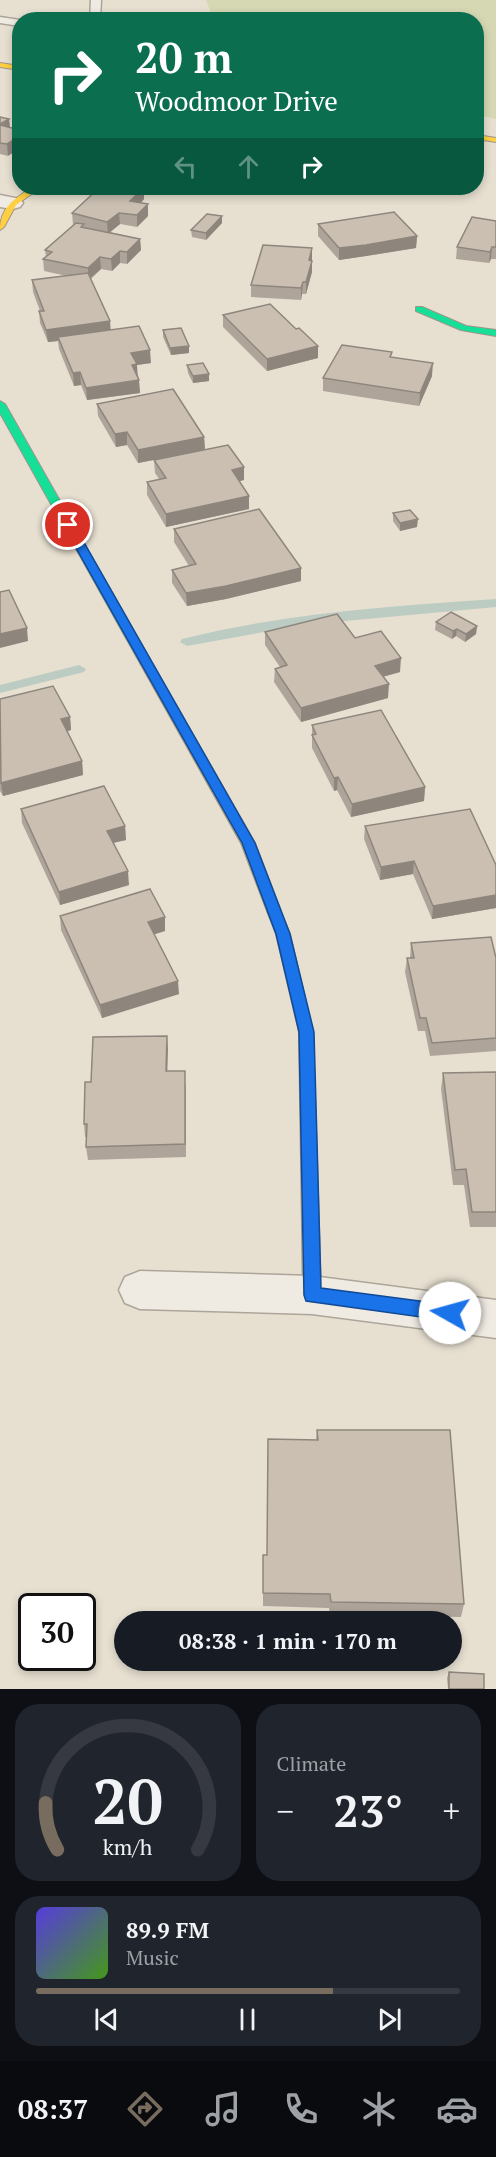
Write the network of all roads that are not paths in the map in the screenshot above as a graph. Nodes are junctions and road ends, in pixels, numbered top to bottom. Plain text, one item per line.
1 (21, 195) edge
2 (6, 202) edge
3 (0, 227) edge
4 (419, 309) dead end
5 (496, 333) edge
6 (0, 404) edge
7 (140, 1290) dead end
8 (312, 1295) junction
9 (496, 1319) edge

1 - 2 street
2 - 3 street
4 - 5 street
6 - 8 street
7 - 8 street
8 - 9 street

